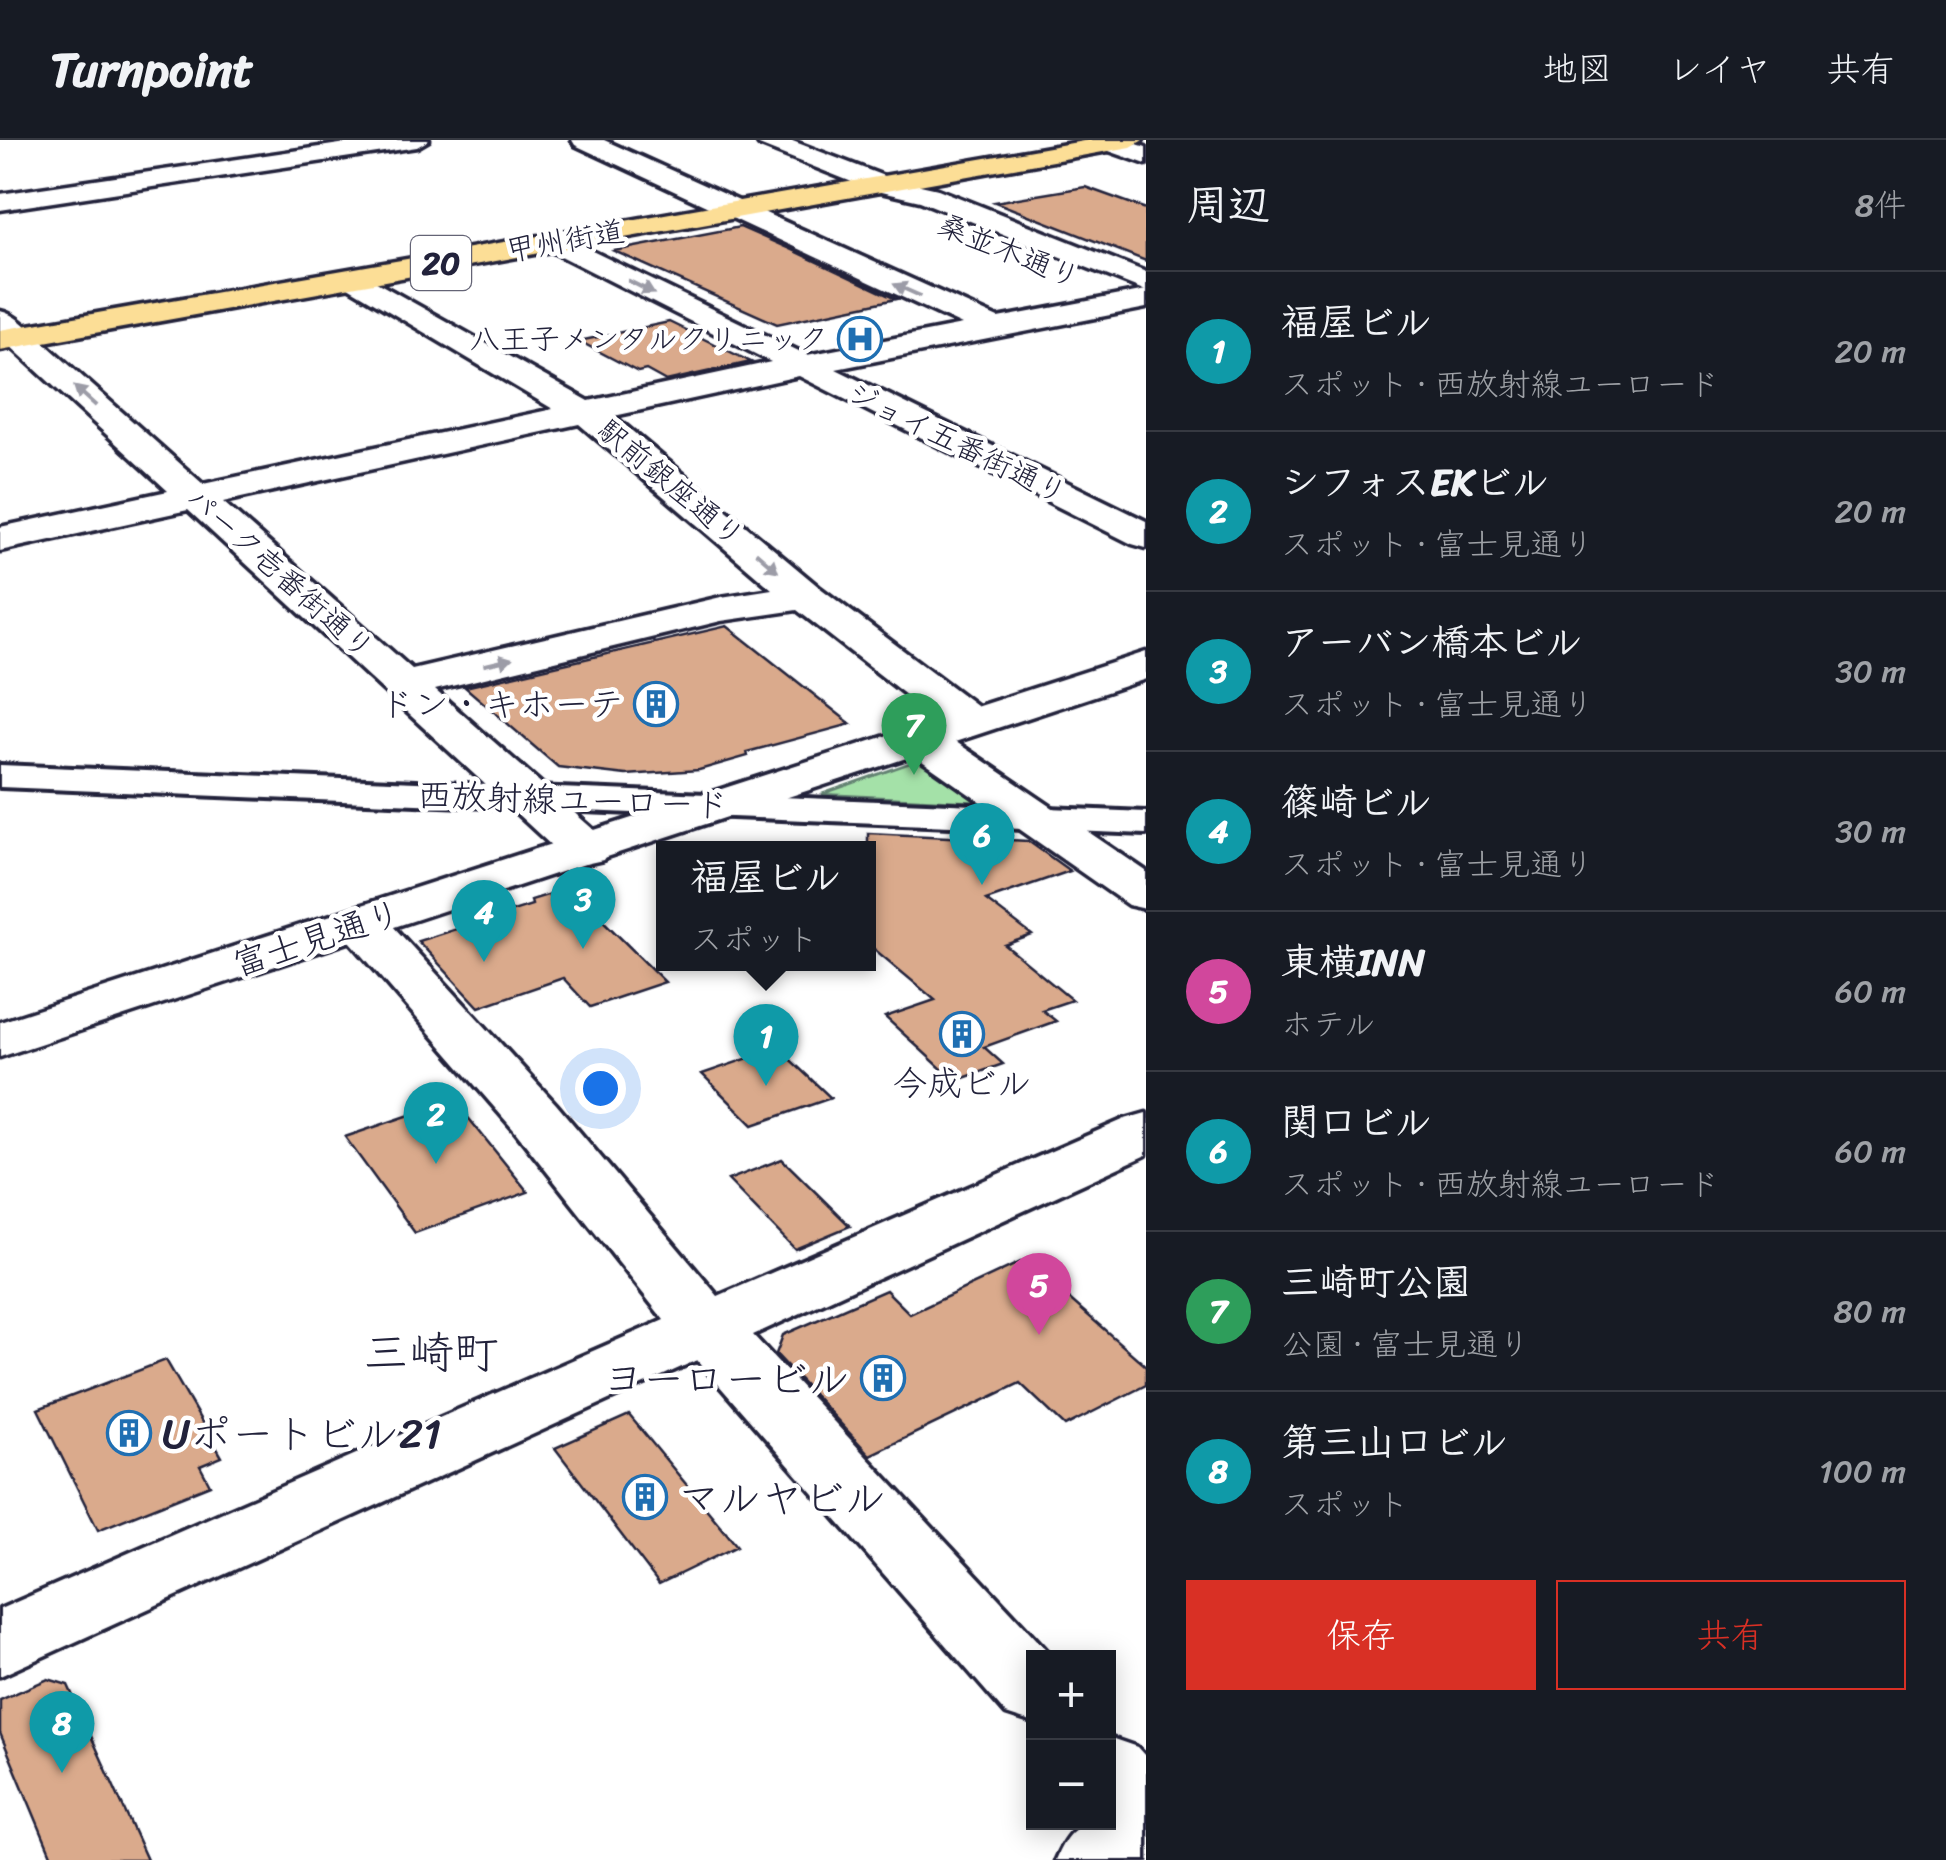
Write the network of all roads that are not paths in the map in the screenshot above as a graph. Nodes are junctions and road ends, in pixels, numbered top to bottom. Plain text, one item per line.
1 (417, 140) edge
2 (584, 140) edge
3 (768, 140) edge
4 (1114, 141) edge
5 (1146, 156) edge
6 (881, 184) junction
7 (0, 202) edge
8 (732, 211) junction
9 (554, 242) junction
10 (353, 278) junction
11 (1143, 298) edge
12 (996, 329) junction
13 (6, 332) edge
14 (800, 367) junction
15 (582, 412) junction
16 (196, 497) junction
17 (1146, 536) edge
18 (0, 539) edge
19 (804, 596) junction
20 (1146, 665) edge
21 (403, 684) junction
22 (968, 720) junction
23 (918, 737) junction
24 (0, 776) edge
25 (526, 798) junction
26 (716, 805) junction
27 (1035, 818) junction
28 (1146, 823) edge
29 (585, 849) junction
30 (1146, 894) edge
31 (362, 923) junction
32 (0, 1040) edge
33 (1146, 1132) edge
34 (706, 1328) junction
35 (0, 1644) edge
36 (1026, 1681) edge
37 (1116, 1783) edge
38 (1146, 1815) edge
39 (1146, 1828) edge
40 (1098, 1860) edge

1 - 7 street
2 - 8 street
3 - 6 street, 桑並木通り
4 - 5 street
4 - 6 highway, 甲州街道 / 20
6 - 8 highway, 甲州街道 / 20
6 - 11 street, 桑並木通り
8 - 9 highway, 甲州街道 / 20
12 -> 8 street
9 - 10 highway, 甲州街道 / 20
9 -> 14 street, ジョイ五番街通り
10 - 13 highway, 甲州街道 / 20
10 - 15 street, 駅前銀座通り
11 - 12 street
12 - 14 street
16 -> 13 street, パーク壱番街通り
14 - 15 street
14 - 17 street, ジョイ五番街通り
15 - 16 street
15 -> 19 street, 駅前銀座通り
16 - 18 street
16 - 21 street, パーク壱番街通り
21 -> 19 street
19 - 22 street, 駅前銀座通り
20 - 22 street, 富士見通り
21 - 25 street, パーク壱番街通り
22 - 23 street, 富士見通り
23 - 26 street, 富士見通り
23 - 27 street
24 - 25 street, 西放射線ユーロード
25 - 26 street, 西放射線ユーロード
25 - 29 street, パーク壱番街通り
26 - 27 street, 西放射線ユーロード
26 - 29 street, 富士見通り
27 - 28 street, 西放射線ユーロード
27 - 30 street
29 - 31 street, 富士見通り
31 - 32 street, 富士見通り
31 - 34 street
33 - 34 street
34 - 35 street
34 - 36 street
37 - 38 street
39 - 40 street

